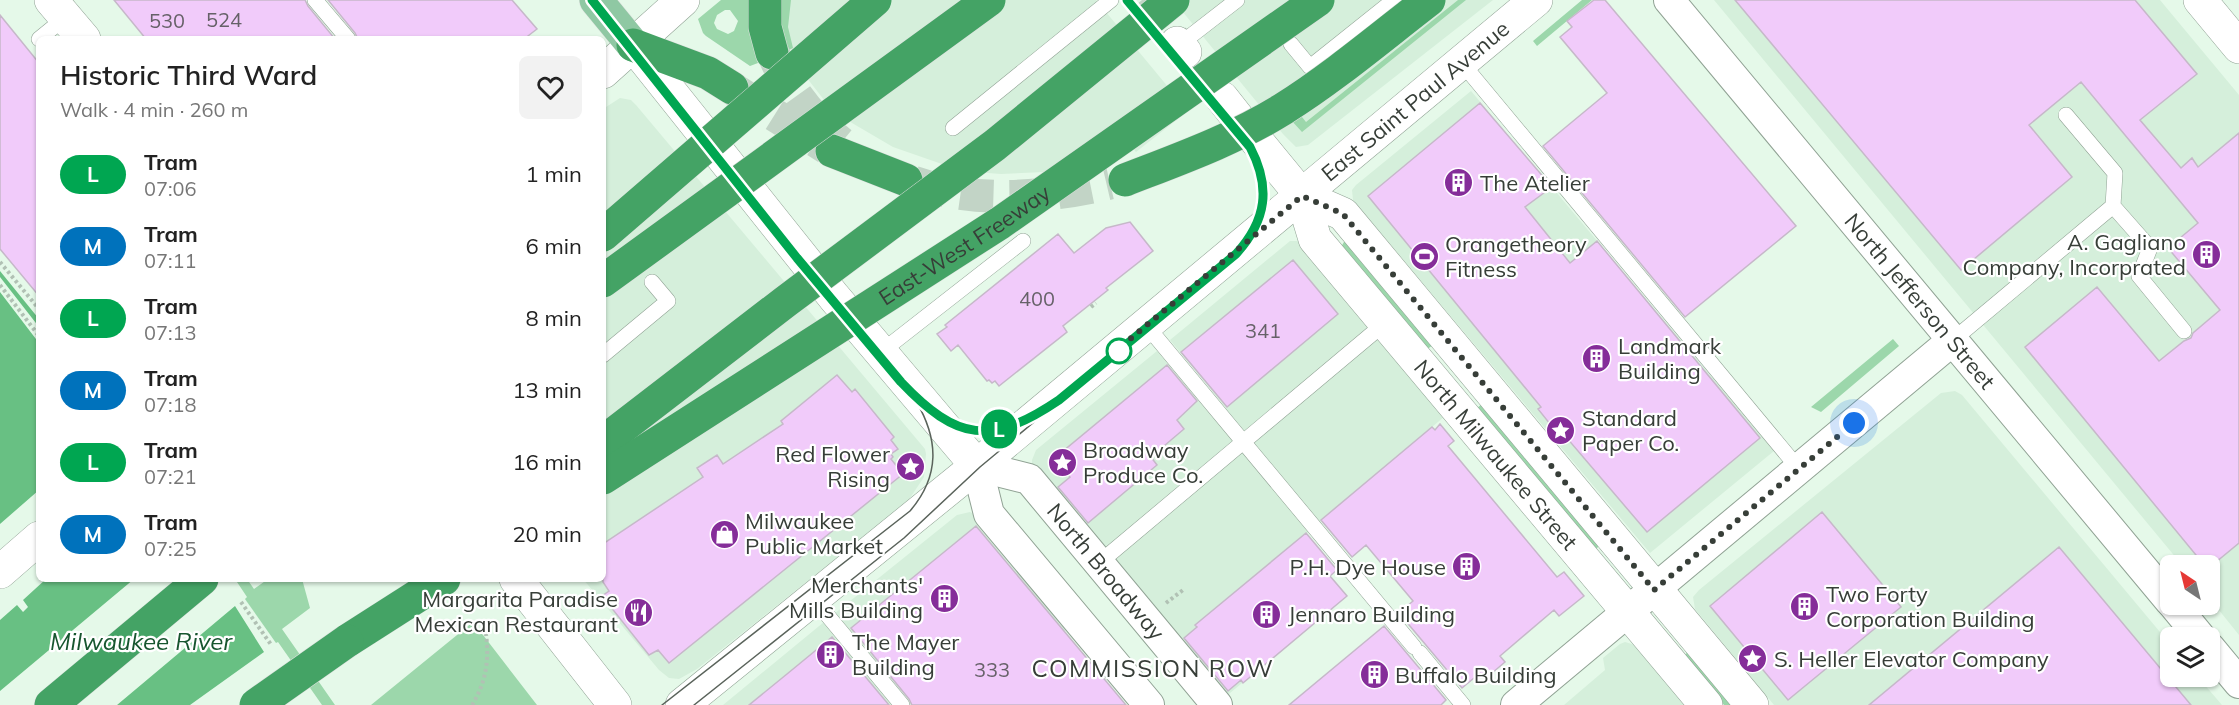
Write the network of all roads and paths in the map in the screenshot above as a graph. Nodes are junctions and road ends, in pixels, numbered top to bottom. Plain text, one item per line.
1 (315, 0) edge
2 (596, 0) edge
3 (683, 0) edge
4 (765, 0) edge
5 (874, 0) edge
6 (989, 0) edge
7 (1111, 0) edge
8 (1173, 0) edge
9 (1237, 0) edge
10 (1318, 0) edge
11 (1394, 0) edge
12 (1429, 0) edge
13 (1669, 0) edge
14 (2200, 0) edge
15 (1534, 1) edge
16 (67, 19) edge
17 (43, 36) edge
18 (345, 36) edge
19 (1291, 44) dead end
20 (633, 45) junction
21 (1180, 47) dead end
22 (2239, 47) edge
23 (772, 53) tunnel mouth
24 (1461, 62) junction
25 (606, 69) edge
26 (732, 88) tunnel mouth
27 (2066, 115) dead end
28 (1238, 118) dead end
29 (953, 128) dead end
30 (837, 147) tunnel mouth
31 (892, 175) tunnel mouth
32 (1118, 182) tunnel mouth
33 (1302, 196) junction
34 (2113, 206) junction
35 (606, 232) edge
36 (1023, 241) dead end
37 (0, 261) edge
38 (606, 278) edge
39 (652, 282) dead end
40 (0, 285) edge
41 (1096, 303) dead end
42 (36, 305) edge
43 (1091, 307) dead end
44 (1385, 323) junction
45 (1146, 325) junction
46 (2184, 331) dead end
47 (36, 332) edge
48 (1953, 340) junction
49 (881, 352) junction
50 (606, 353) edge
51 (606, 440) edge
52 (1244, 442) junction
53 (977, 466) junction
54 (1799, 469) junction
55 (606, 476) edge
56 (36, 541) edge
57 (1099, 563) junction
58 (0, 572) edge
59 (198, 582) edge
60 (422, 582) edge
61 (439, 582) edge
62 (518, 582) edge
63 (2160, 589) edge
64 (1182, 590) dead end
65 (1654, 590) junction
66 (813, 598) junction
67 (241, 602) dead end
68 (1163, 606) dead end
69 (1628, 612) junction
70 (2183, 615) edge
71 (2192, 627) edge
72 (485, 628) dead end
73 (347, 641) junction
74 (272, 646) dead end
75 (2220, 660) edge
76 (2239, 683) edge
77 (51, 705) edge
78 (256, 705) edge
79 (472, 705) edge
80 (615, 705) edge
81 (682, 705) edge
82 (902, 705) edge
83 (1149, 705) edge
84 (1217, 705) edge
85 (1463, 705) edge
86 (1516, 705) edge
87 (1706, 705) edge
88 (1752, 705) edge

1 - 18 lane
2 - 20 main road
3 - 20 main road
4 - 23 highway
5 - 35 highway, bridge
6 - 38 highway, bridge
7 - 29 lane
8 - 51 highway, bridge
9 - 21 lane
10 - 55 highway, East-West Freeway, bridge
11 - 19 lane
12 - 32 highway, bridge
13 - 48 street, North Jefferson Street
14 - 22 main road
15 - 24 main road, East Saint Paul Avenue
16 - 17 lane
20 - 25 main road
20 - 26 highway
20 - 49 main road
24 - 33 main road, East Saint Paul Avenue
24 - 54 lane
27 - 34 lane
28 - 33 main road, North Milwaukee Street
30 - 31 highway
33 - 44 main road, North Milwaukee Street
33 - 45 main road, East Saint Paul Avenue
33 - 65 main road, North Milwaukee Street
34 - 46 lane
34 - 48 lane
36 - 49 lane
37 - 42 path
39 - 50 lane
40 - 47 path
41 - 43 path
44 - 52 lane
44 - 69 main road, North Milwaukee Street
45 - 52 lane
45 - 53 main road, East Saint Paul Avenue
48 - 54 street
48 - 63 street, North Jefferson Street
49 - 53 main road
52 - 57 lane
52 - 85 lane
53 - 57 street, North Broadway
53 - 66 main road, East Saint Paul Avenue
53 - 83 street
54 - 65 street
56 - 58 main road
57 - 84 street, North Broadway
59 - 77 highway
60 - 73 highway
61 - 73 highway
62 - 80 main road
64 - 68 path
65 - 69 street
65 - 88 main road, North Milwaukee Street
66 - 81 main road, East Saint Paul Avenue
66 - 82 lane
67 - 74 path
69 - 86 street
69 - 87 main road, North Milwaukee Street
70 - 71 street
72 - 79 path
73 - 78 highway, bridge
75 - 76 street

